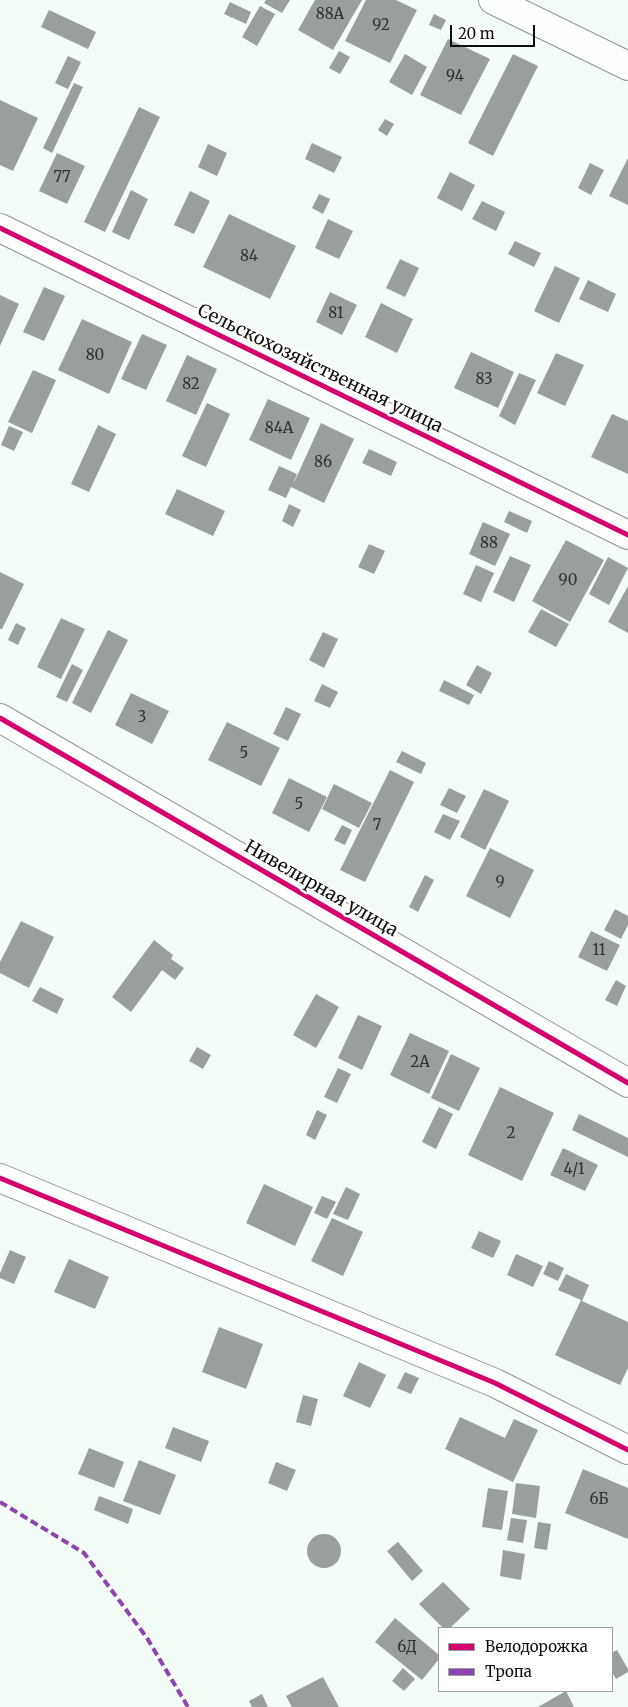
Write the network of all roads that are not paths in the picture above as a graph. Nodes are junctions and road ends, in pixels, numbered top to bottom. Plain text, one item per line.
1 (492, 0) edge
2 (628, 66) edge
3 (0, 228) edge
4 (628, 535) edge
5 (0, 718) edge
6 (628, 1083) edge
7 (0, 1178) edge
8 (628, 1450) edge

1 - 2 street
3 - 4 street, Сельскохозяйственная улица
5 - 6 street, Нивелирная улица
7 - 8 street

